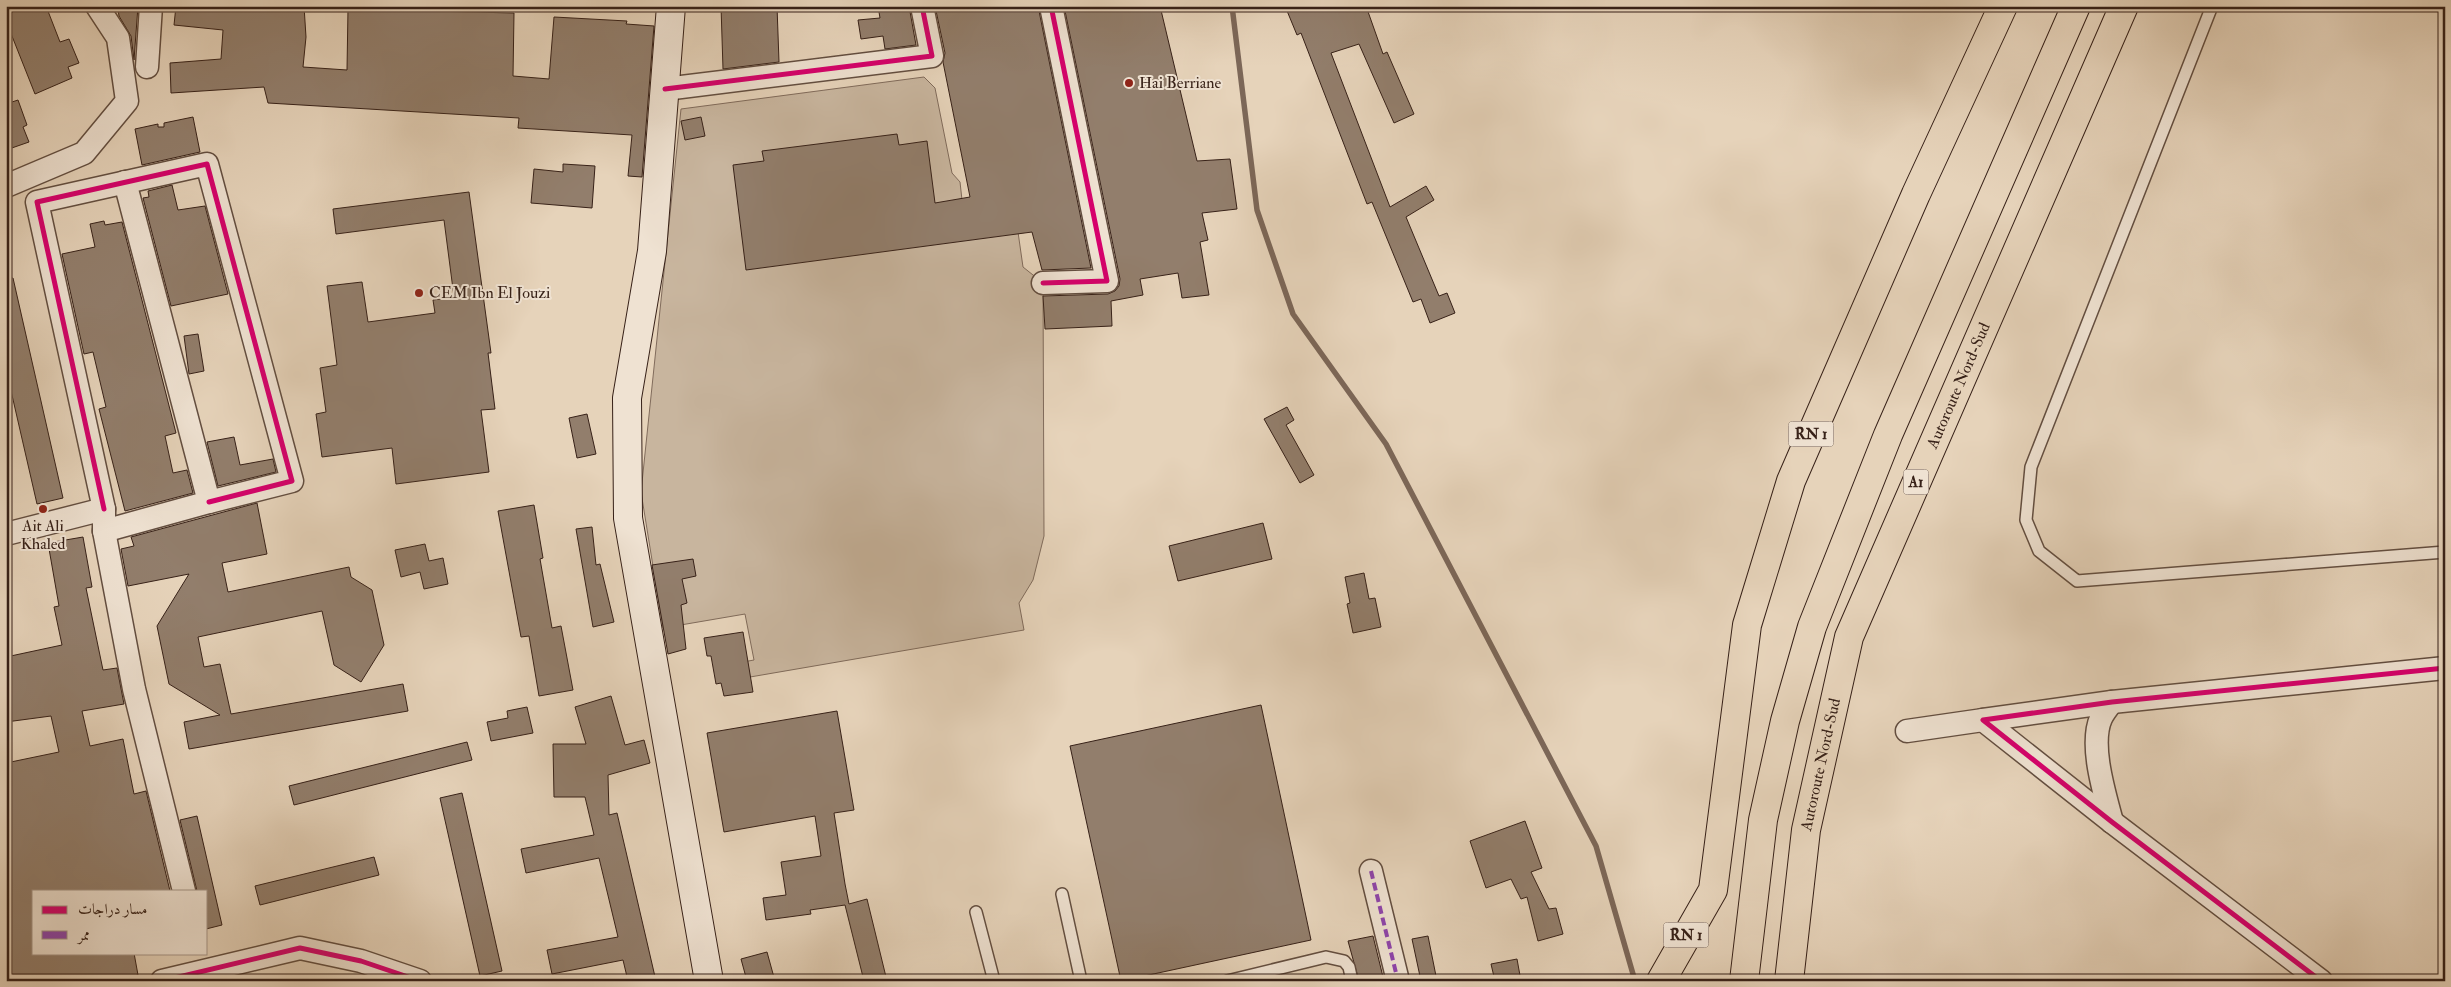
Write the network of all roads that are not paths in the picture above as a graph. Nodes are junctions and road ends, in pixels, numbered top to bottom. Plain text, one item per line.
1 (96, 6) edge
2 (151, 6) edge
3 (671, 6) edge
4 (922, 6) edge
5 (1051, 6) edge
6 (2003, 6) edge
7 (2076, 6) edge
8 (2124, 6) edge
9 (2212, 6) edge
10 (147, 67) dead end
11 (665, 89) junction
12 (125, 182) junction
13 (6, 186) edge
14 (1043, 283) dead end
15 (209, 502) junction
16 (104, 509) junction
17 (104, 531) junction
18 (6, 534) edge
19 (2445, 552) edge
20 (2445, 668) edge
21 (2112, 702) junction
22 (1983, 720) junction
23 (1907, 731) dead end
24 (2112, 822) junction
25 (1370, 871) dead end
26 (184, 890) edge
27 (1062, 894) dead end
28 (976, 912) dead end
29 (202, 962) edge
30 (162, 981) edge
31 (420, 981) edge
32 (709, 981) edge
33 (994, 981) edge
34 (1081, 981) edge
35 (1227, 981) edge
36 (1352, 981) edge
37 (1398, 981) edge
38 (1661, 981) edge
39 (1744, 981) edge
40 (1789, 981) edge
41 (2321, 981) edge

1 - 13 street
2 - 10 street
3 - 11 main road
4 - 11 street
5 - 14 street
6 - 38 main road, RN 1
7 - 39 main road
8 - 40 main road, Autoroute Nord-Sud / A1
9 - 19 lane
11 - 32 main road
12 - 15 street
12 - 15 street
12 - 16 street
15 - 17 street
16 - 17 street
16 - 18 street
17 - 26 street
20 - 21 street
21 - 22 street
21 - 24 street
22 - 23 street
22 - 24 street
24 - 41 street
25 - 37 street
27 - 34 lane
28 - 33 lane
29 - 30 street
29 - 31 street
35 - 36 lane

